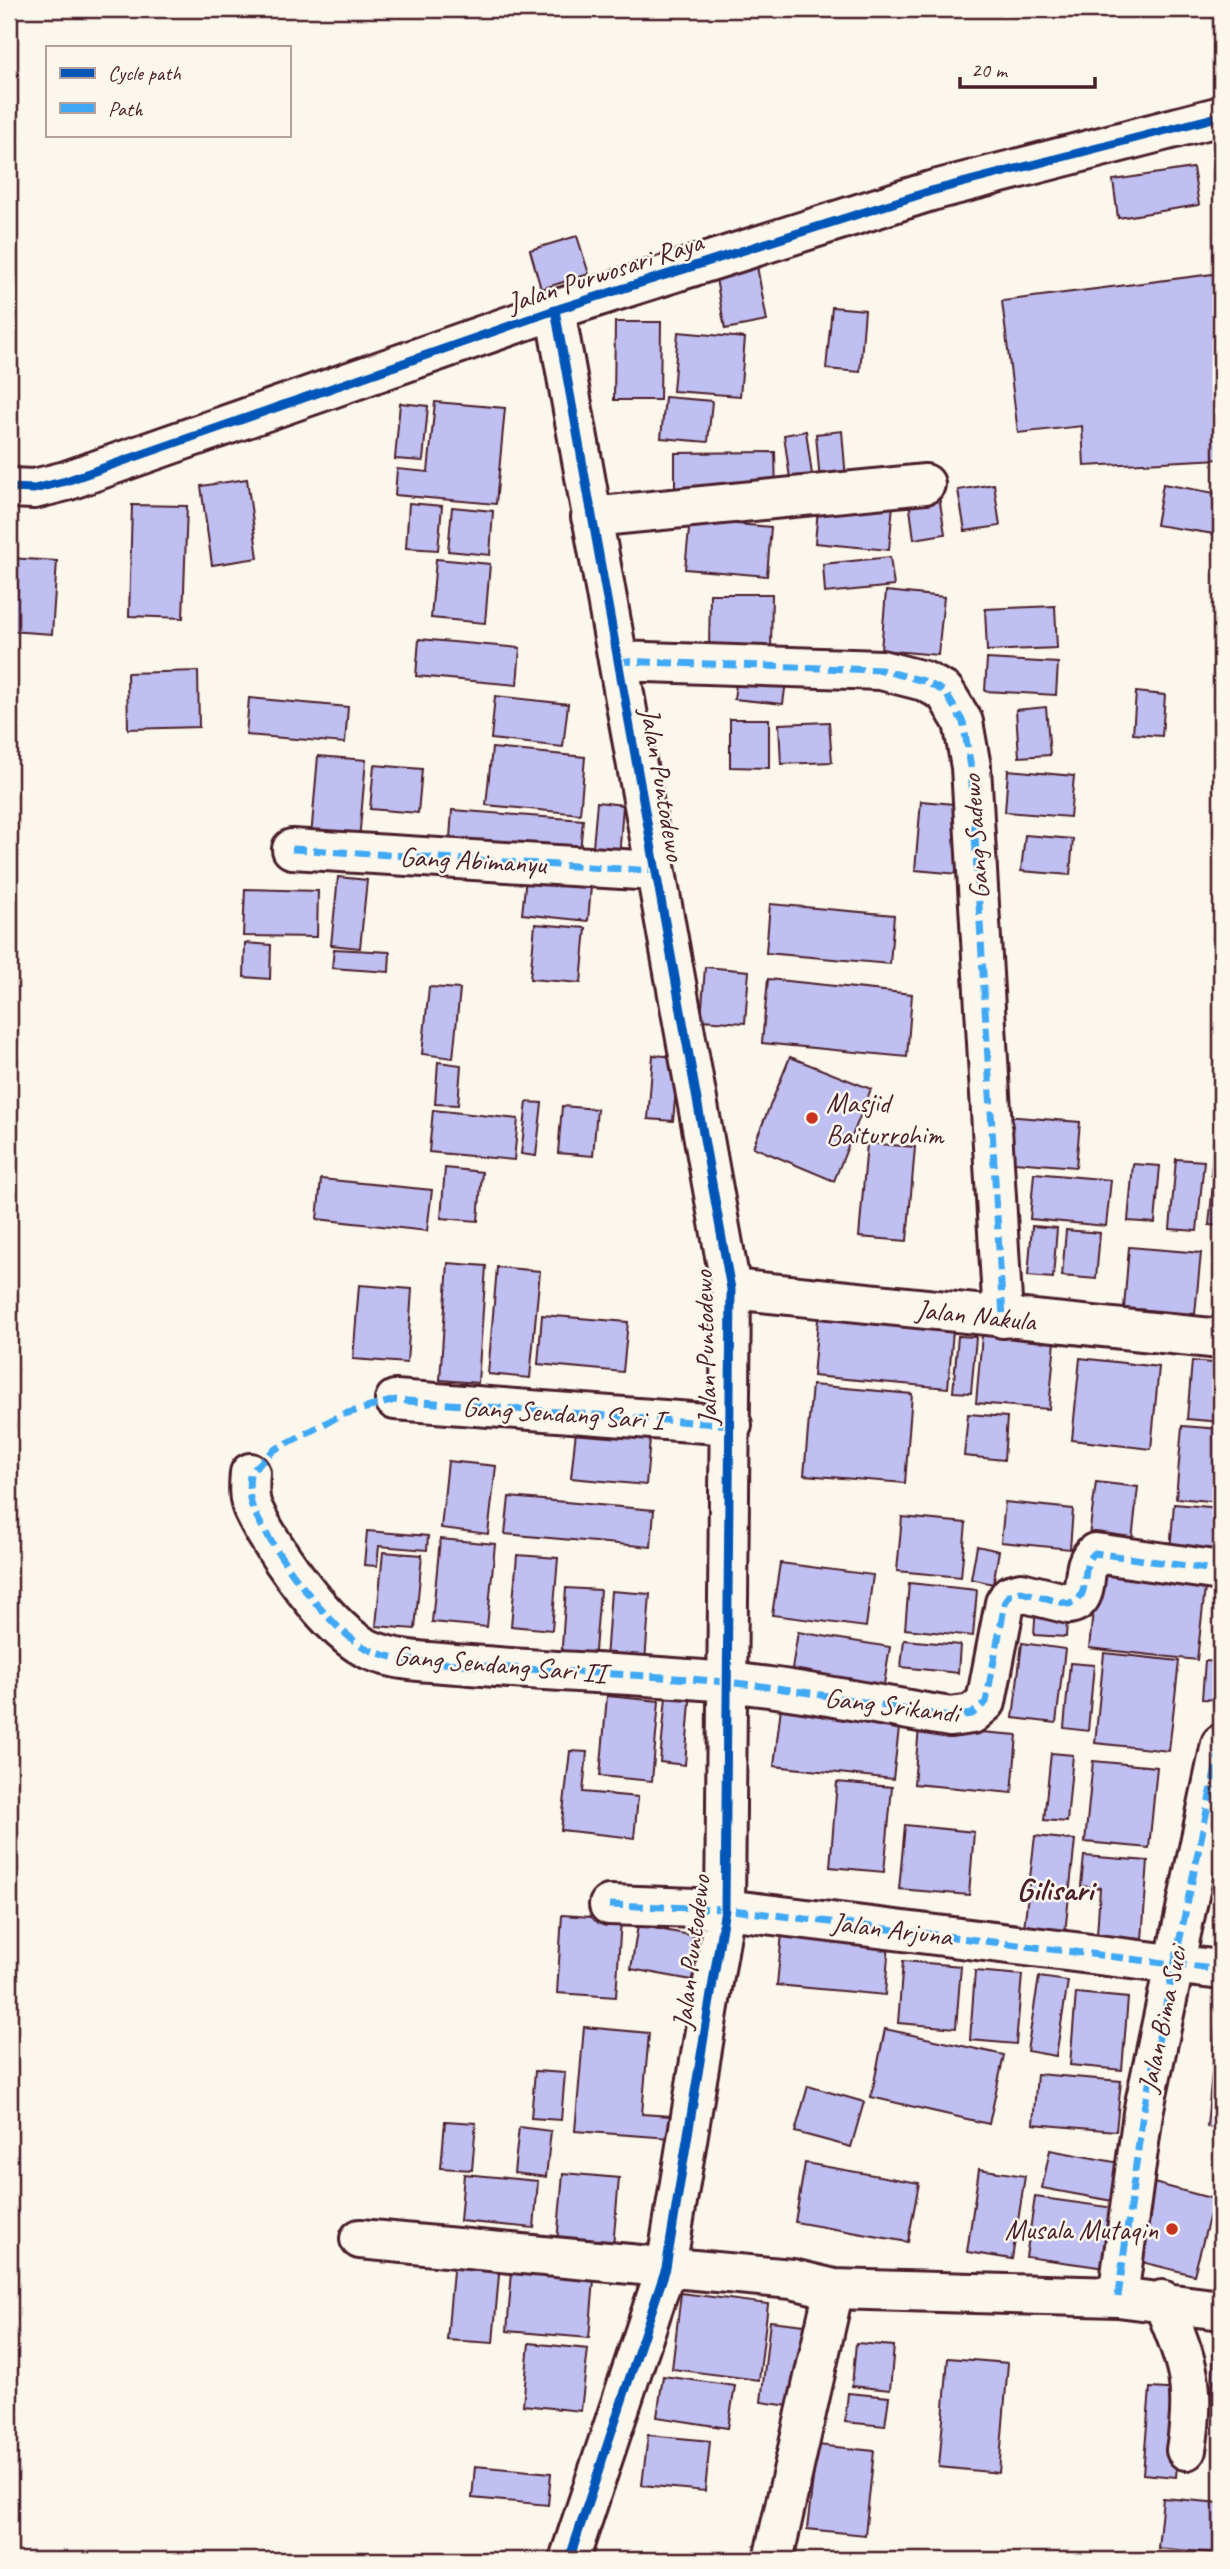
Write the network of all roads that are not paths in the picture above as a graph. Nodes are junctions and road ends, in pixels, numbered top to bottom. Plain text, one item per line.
1 (1221, 116) edge
2 (555, 310) junction
3 (925, 484) dead end
4 (9, 488) edge
5 (592, 517) junction
6 (618, 661) junction
7 (292, 849) dead end
8 (655, 871) junction
9 (731, 1289) junction
10 (1003, 1318) junction
11 (1221, 1339) edge
12 (395, 1400) dead end
13 (732, 1425) junction
14 (250, 1473) dead end
15 (1221, 1571) edge
16 (726, 1682) junction
17 (1221, 1744) edge
18 (609, 1905) dead end
19 (724, 1909) junction
20 (1174, 1962) junction
21 (1221, 1970) edge
22 (360, 2239) dead end
23 (666, 2268) junction
24 (834, 2288) junction
25 (1118, 2297) junction
26 (1162, 2300) junction
27 (1221, 2310) edge
28 (1186, 2450) dead end
29 (569, 2560) edge
30 (772, 2560) edge

1 - 2 street, Jalan Purwosari Raya
2 - 4 street, Jalan Purwosari Raya
2 - 5 street, Jalan Puntodewo
3 - 5 street
5 - 6 street, Jalan Puntodewo
6 - 8 street, Jalan Puntodewo
6 - 10 street, Gang Sadewo
7 - 8 street, Gang Abimanyu
8 - 9 street, Jalan Puntodewo
9 - 10 street, Jalan Nakula
9 - 13 street, Jalan Puntodewo
10 - 11 street, Jalan Nakula
12 - 13 street, Gang Sendang Sari I
13 - 16 street, Jalan Puntodewo
14 - 16 street, Gang Sendang Sari II
15 - 16 street, Gang Srikandi
16 - 19 street, Jalan Puntodewo
17 - 20 street, Jalan Bima Suci
18 - 19 street, Jalan Arjuna
19 - 20 street, Jalan Arjuna
19 - 23 street, Jalan Puntodewo
20 - 21 street, Jalan Arjuna
20 - 25 street, Jalan Bima Suci
22 - 23 street
23 - 24 street
23 - 29 street, Jalan Puntodewo
24 - 25 street
24 - 30 street
25 - 26 street
26 - 27 street
26 - 28 street

